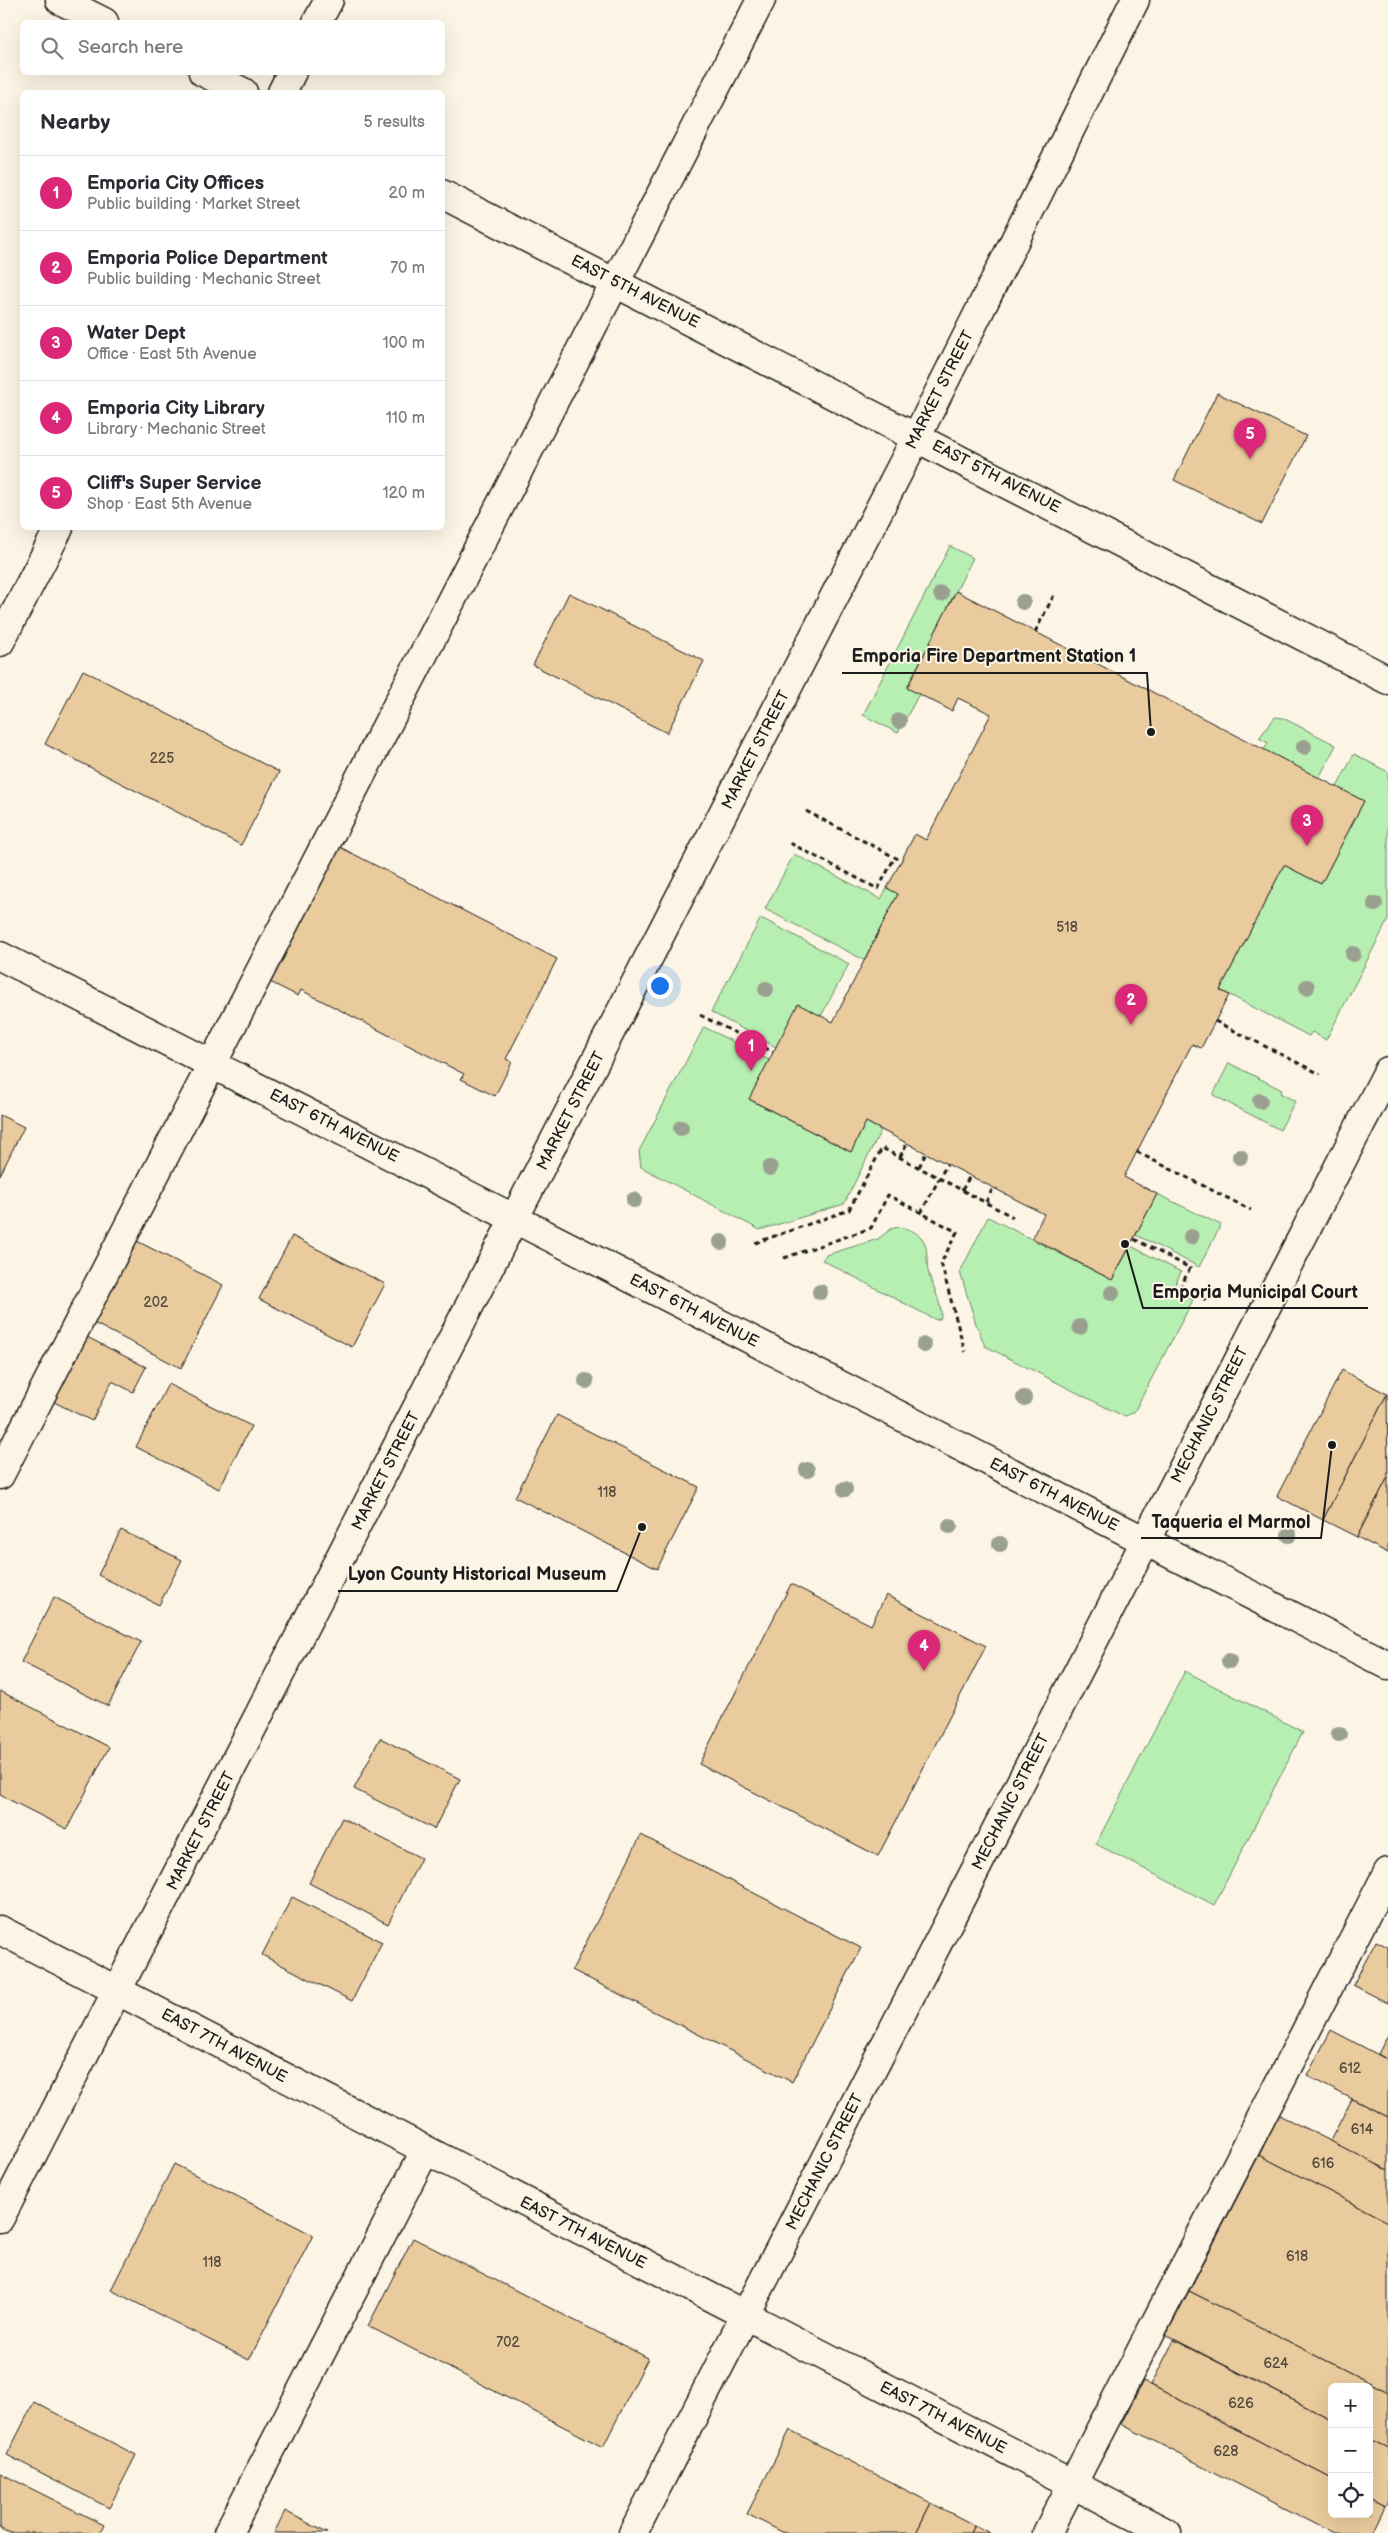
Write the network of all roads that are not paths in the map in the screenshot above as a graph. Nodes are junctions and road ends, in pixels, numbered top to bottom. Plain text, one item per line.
1 (60, 0) edge
2 (329, 0) edge
3 (761, 0) edge
4 (1135, 0) edge
5 (100, 20) edge
6 (318, 20) edge
7 (209, 75) edge
8 (290, 75) edge
9 (238, 90) edge
10 (283, 90) edge
11 (445, 196) edge
12 (615, 282) junction
13 (917, 436) junction
14 (58, 530) edge
15 (0, 642) edge
16 (1388, 680) edge
17 (0, 956) edge
18 (212, 1064) junction
19 (1388, 1071) edge
20 (515, 1220) junction
21 (0, 1475) edge
22 (1145, 1541) junction
23 (1388, 1665) edge
24 (1388, 1872) edge
25 (0, 1930) edge
26 (119, 1991) junction
27 (425, 2151) junction
28 (0, 2218) edge
29 (745, 2316) junction
30 (1072, 2485) junction
31 (228, 2533) edge
32 (633, 2533) edge
33 (1047, 2533) edge
34 (1168, 2533) edge

1 - 5 street
2 - 6 street
3 - 12 street
4 - 13 street, MARKET STREET
7 - 9 street
8 - 10 street
11 - 12 street, EAST 5TH AVENUE
12 - 13 street, EAST 5TH AVENUE
12 - 18 street
13 - 16 street, EAST 5TH AVENUE
13 - 20 street, MARKET STREET
14 - 15 street
17 - 18 street, EAST 6TH AVENUE
18 - 20 street, EAST 6TH AVENUE
18 - 21 street
19 - 22 street, MECHANIC STREET
20 - 22 street, EAST 6TH AVENUE
20 - 26 street, MARKET STREET
22 - 23 street, EAST 6TH AVENUE
22 - 29 street, MECHANIC STREET
24 - 30 street
25 - 26 street, EAST 7TH AVENUE
26 - 27 street, EAST 7TH AVENUE
26 - 28 street, MARKET STREET
27 - 29 street, EAST 7TH AVENUE
27 - 31 street
29 - 30 street, EAST 7TH AVENUE
29 - 32 street, MECHANIC STREET
30 - 33 street
30 - 34 street, EAST 7TH AVENUE

